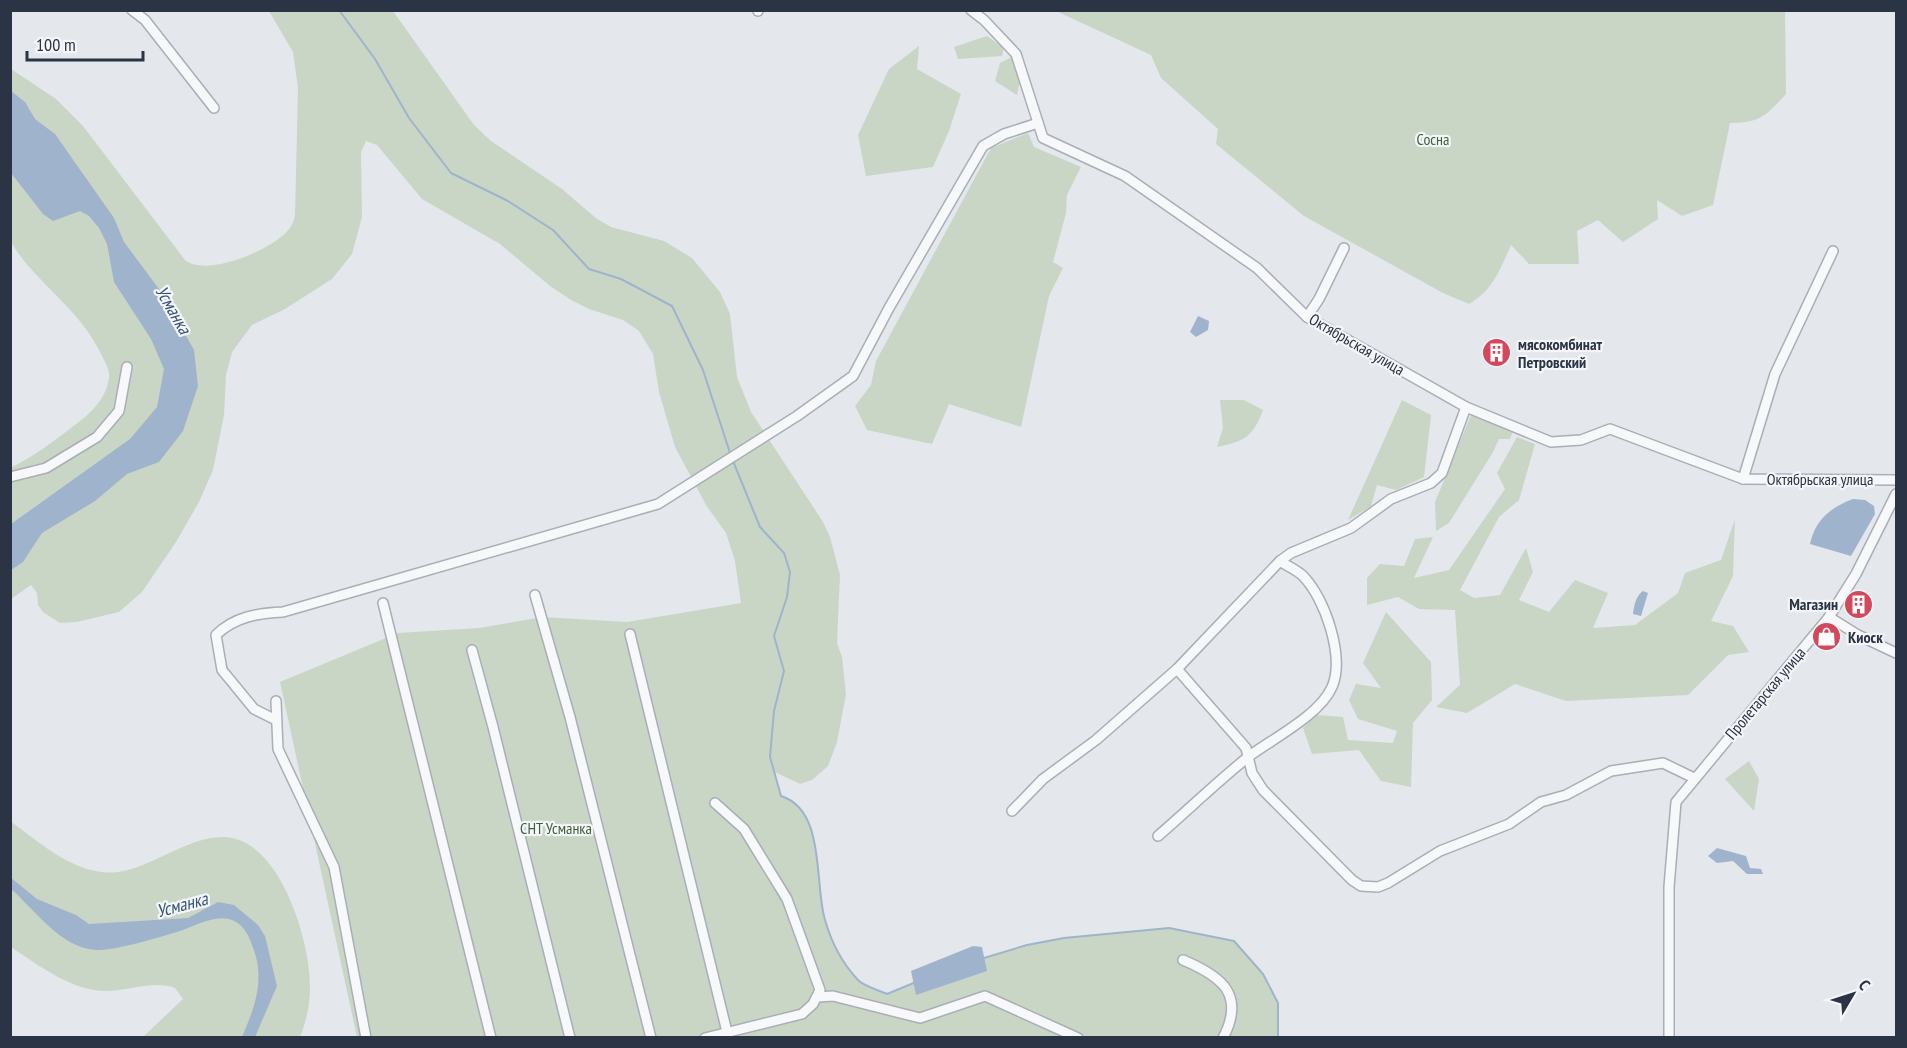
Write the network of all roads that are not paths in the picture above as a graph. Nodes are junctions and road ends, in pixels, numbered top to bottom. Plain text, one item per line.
1 (132, 10) edge
2 (971, 10) edge
3 (214, 108) dead end
4 (1038, 123) junction
5 (1344, 248) dead end
6 (1833, 251) dead end
7 (1307, 317) junction
8 (127, 367) dead end
9 (1466, 407) junction
10 (10, 477) edge
11 (1743, 479) junction
12 (1896, 480) edge
13 (1896, 494) edge
14 (1280, 561) junction
15 (535, 595) dead end
16 (383, 603) dead end
17 (1829, 617) junction
18 (630, 634) dead end
19 (472, 650) dead end
20 (1896, 653) edge
21 (1177, 669) junction
22 (276, 701) dead end
23 (276, 720) junction
24 (1247, 758) junction
25 (1694, 778) junction
26 (716, 803) dead end
27 (1012, 811) dead end
28 (1158, 836) dead end
29 (1183, 960) dead end
30 (817, 997) junction
31 (727, 1032) junction
32 (366, 1038) edge
33 (490, 1038) edge
34 (570, 1038) edge
35 (651, 1038) edge
36 (705, 1038) edge
37 (1078, 1038) edge
38 (1222, 1038) edge
39 (1669, 1038) edge

1 - 3 street
2 - 4 street, Октябрьская улица
4 - 7 street, Октябрьская улица
4 - 23 street
5 - 7 street
6 - 11 street, Октябрьская улица
7 - 9 street, Октябрьская улица
8 - 10 street
9 - 11 street, Октябрьская улица
9 - 14 street
11 - 12 street, Октябрьская улица
13 - 17 street, Пролетарская улица
14 - 21 street
14 - 24 street
15 - 35 street
16 - 33 street
17 - 20 street
17 - 25 street, Пролетарская улица
18 - 31 street
19 - 34 street
21 - 24 street
21 - 27 street
22 - 23 street
23 - 32 street
24 - 25 street
24 - 28 street
25 - 39 street, Пролетарская улица
26 - 30 street
29 - 38 street
30 - 31 street
30 - 37 street
31 - 36 street

